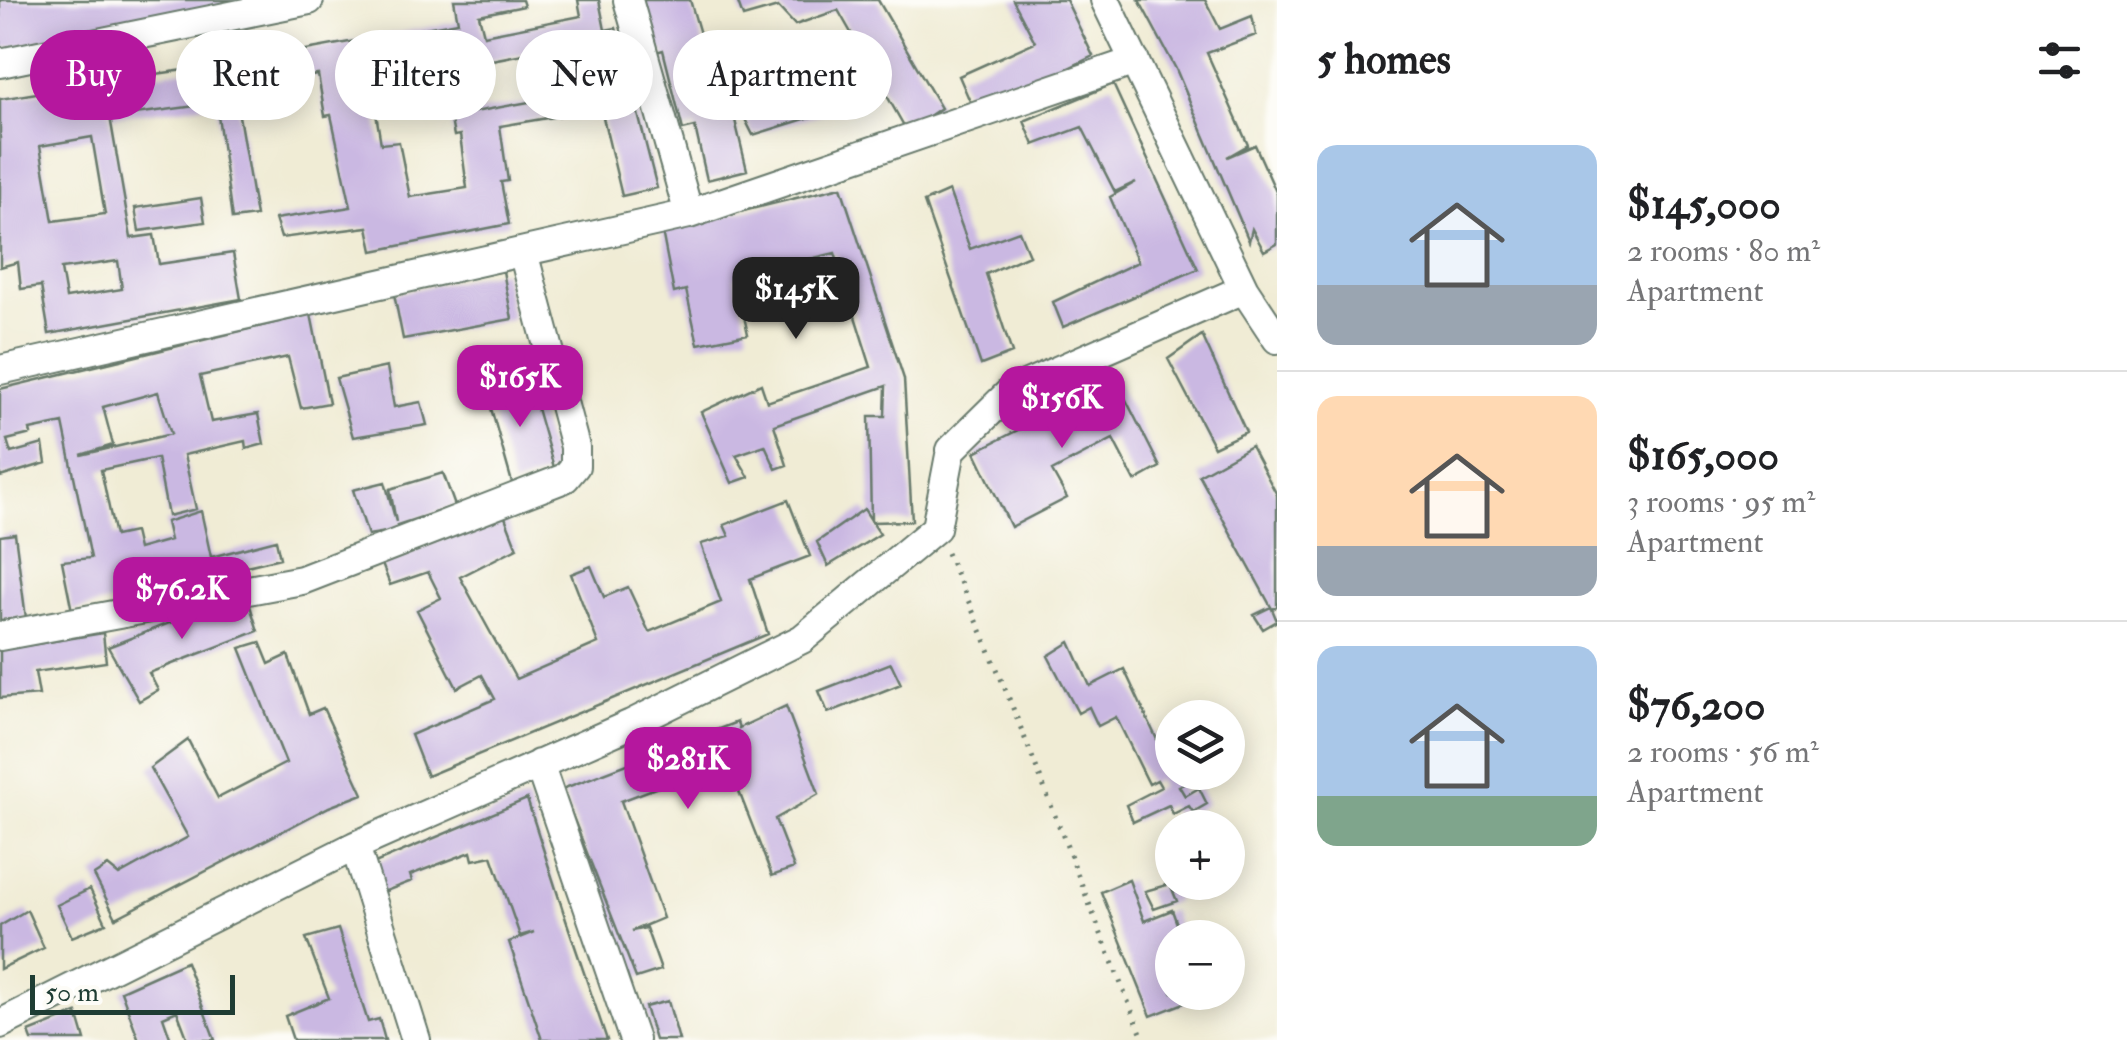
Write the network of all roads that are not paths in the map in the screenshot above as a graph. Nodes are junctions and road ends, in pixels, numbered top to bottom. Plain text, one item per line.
1 (309, 0) edge
2 (628, 0) edge
3 (1105, 0) edge
4 (1134, 62) junction
5 (0, 64) edge
6 (689, 214) junction
7 (523, 252) junction
8 (1260, 298) edge
9 (1277, 339) edge
10 (0, 370) edge
11 (0, 636) edge
12 (539, 764) junction
13 (355, 846) junction
14 (0, 1024) edge
15 (416, 1040) edge
16 (634, 1040) edge

1 - 5 street
2 - 6 street
3 - 4 street
4 - 6 street
4 - 8 street
6 - 7 street
7 - 10 street
7 - 11 street
8 - 9 street
8 - 12 street
12 - 13 street
12 - 16 street
13 - 14 street
13 - 15 street

